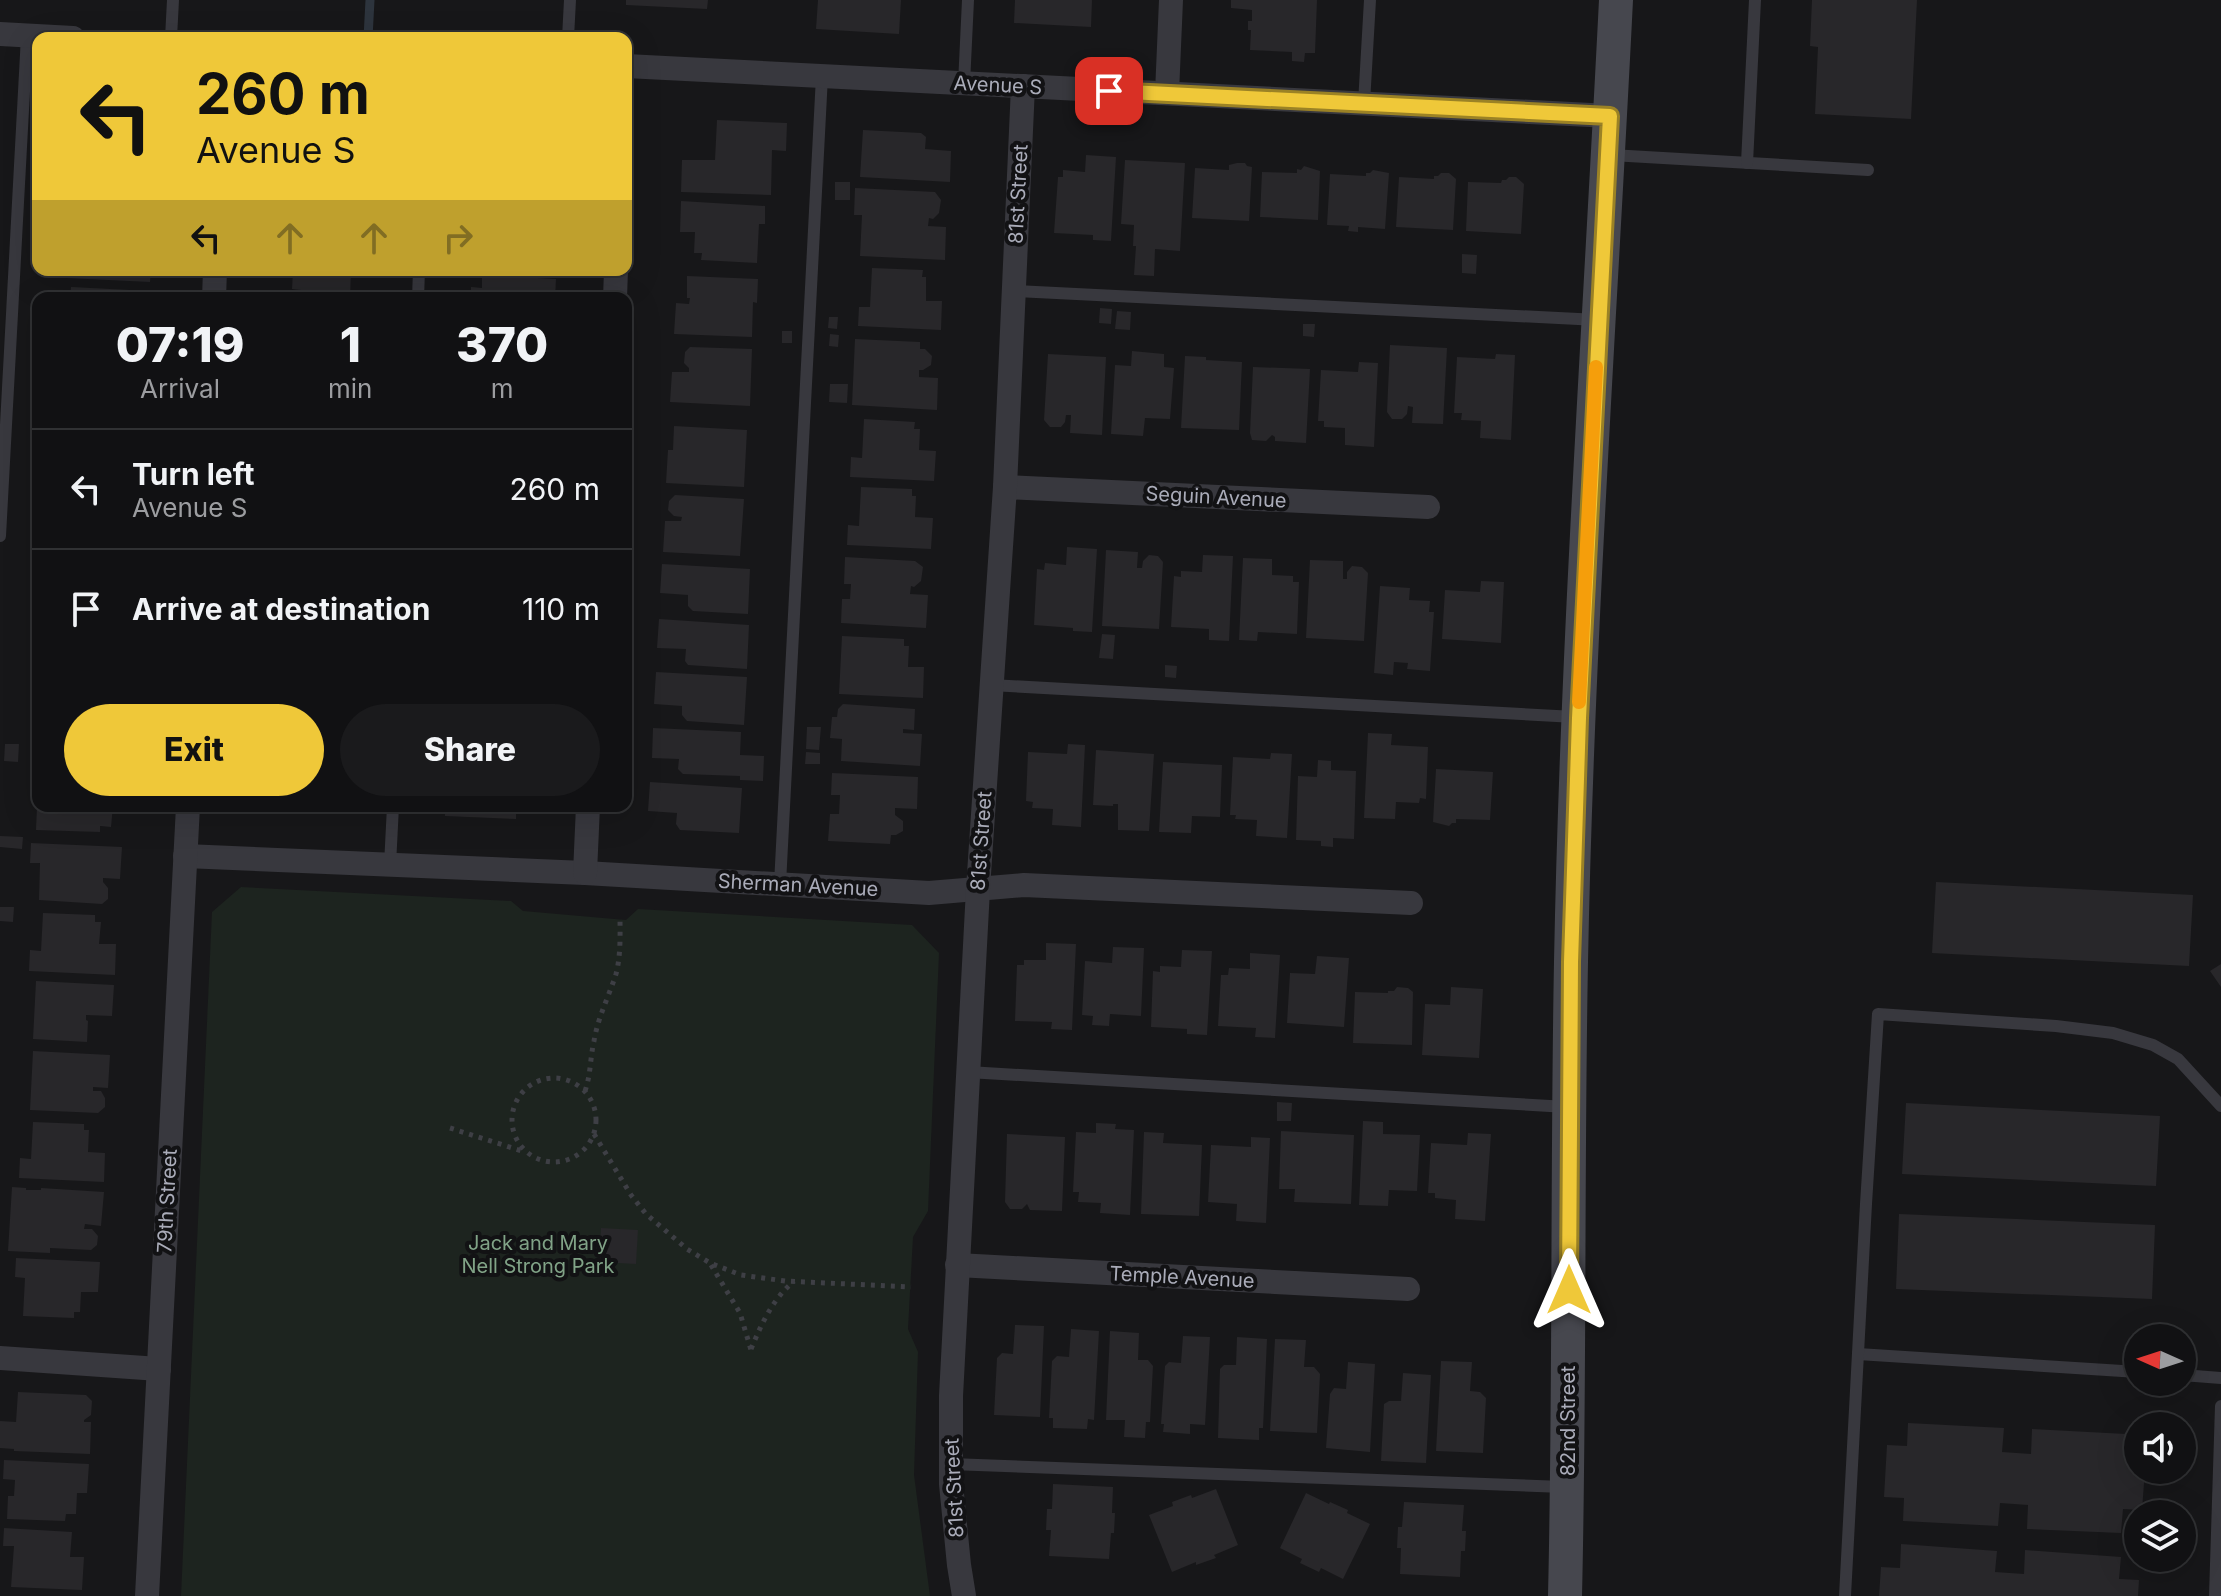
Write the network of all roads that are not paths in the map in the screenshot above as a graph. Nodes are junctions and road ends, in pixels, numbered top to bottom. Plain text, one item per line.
1 (173, 0) edge
2 (570, 0) edge
3 (968, 0) edge
4 (1171, 0) edge
5 (1370, 0) edge
6 (1616, 0) edge
7 (1755, 0) edge
8 (171, 32) edge
9 (568, 32) edge
10 (0, 34) edge
11 (27, 36) junction
12 (32, 36) edge
13 (632, 66) edge
14 (822, 76) junction
15 (964, 84) junction
16 (1023, 86) junction
17 (1167, 93) junction
18 (1364, 103) junction
19 (1610, 116) junction
20 (1608, 155) junction
21 (1747, 163) junction
22 (1868, 170) dead end
23 (1014, 291) junction
24 (1599, 320) junction
25 (1005, 487) junction
26 (1428, 507) dead end
27 (0, 536) edge
28 (991, 685) junction
29 (1579, 718) junction
30 (188, 812) edge
31 (393, 812) edge
32 (588, 812) edge
33 (185, 856) junction
34 (390, 865) junction
35 (585, 873) junction
36 (780, 884) junction
37 (978, 889) junction
38 (1411, 903) dead end
39 (968, 1072) junction
40 (2221, 1106) edge
41 (1570, 1107) junction
42 (957, 1265) junction
43 (1408, 1289) dead end
44 (1858, 1354) junction
45 (0, 1358) edge
46 (159, 1369) junction
47 (2124, 1371) edge
48 (2196, 1376) edge
49 (2221, 1378) edge
50 (2221, 1406) edge
51 (951, 1464) junction
52 (1567, 1487) junction
53 (147, 1596) edge
54 (964, 1596) edge
55 (1565, 1596) edge
56 (1845, 1596) edge
57 (2215, 1596) edge

1 - 8 lane
2 - 9 lane
3 - 15 lane
4 - 17 street
5 - 18 lane
6 - 19 main road, 82nd Street
7 - 21 lane
10 - 11 street
11 - 12 street
11 - 27 lane
13 - 14 street, Avenue S
14 - 15 street, Avenue S
14 - 36 lane
15 - 16 street, Avenue S
16 - 17 street, Avenue S
16 - 23 street, 81st Street
17 - 18 street, Avenue S
18 - 19 street, Avenue S
19 - 20 main road, 82nd Street
20 - 21 lane
20 - 24 main road, 82nd Street
21 - 22 lane
23 - 24 lane
23 - 25 street, 81st Street
24 - 29 main road, 82nd Street
25 - 26 street, Seguin Avenue
25 - 28 street, 81st Street
28 - 29 lane
28 - 37 street, 81st Street
29 - 41 main road, 82nd Street
30 - 33 street, 79th Street
31 - 34 lane
32 - 35 street
33 - 34 street, Sherman Avenue
33 - 46 street, 79th Street
34 - 35 street, Sherman Avenue
35 - 36 street, Sherman Avenue
36 - 37 street, Sherman Avenue
37 - 38 street, Sherman Avenue
37 - 39 street, 81st Street
39 - 41 lane
39 - 42 street, 81st Street
40 - 44 lane
41 - 52 main road, 82nd Street
42 - 43 street, Temple Avenue
42 - 51 street, 81st Street
44 - 47 lane
44 - 56 lane
45 - 46 street
46 - 53 street, 79th Street
48 - 49 lane
50 - 57 lane
51 - 52 lane
51 - 54 street, 81st Street
52 - 55 main road, 82nd Street

